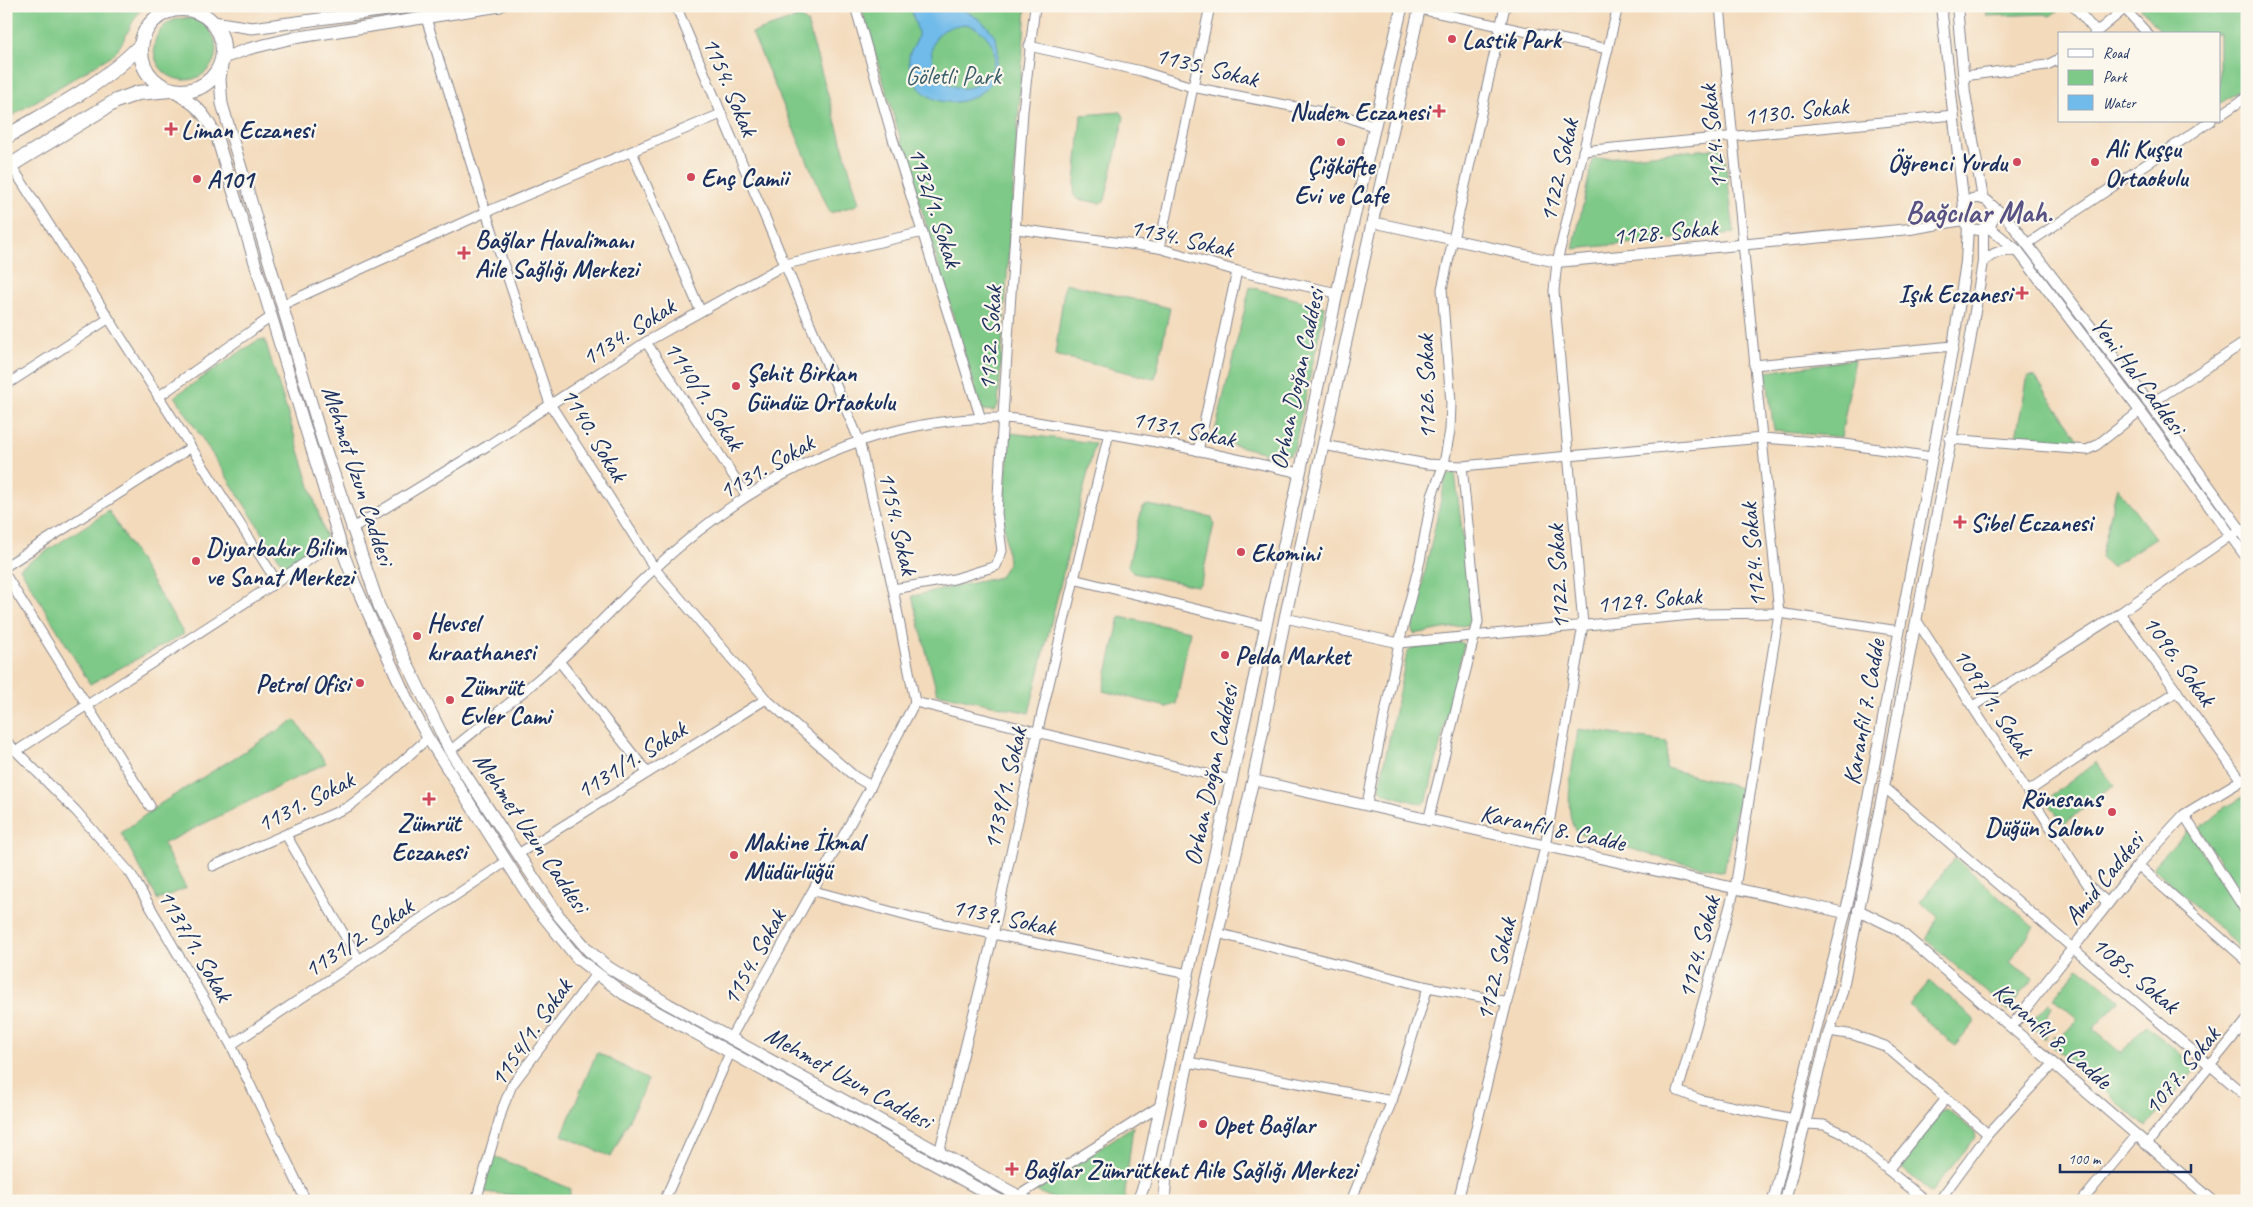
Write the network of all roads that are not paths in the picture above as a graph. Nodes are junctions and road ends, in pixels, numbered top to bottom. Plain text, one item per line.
1 (209, 6) edge
2 (417, 6) edge
3 (500, 6) edge
4 (676, 6) edge
5 (856, 6) edge
6 (1034, 6) edge
7 (1210, 6) edge
8 (1402, 6) edge
9 (1505, 6) edge
10 (1618, 6) edge
11 (1720, 6) edge
12 (1941, 6) edge
13 (1957, 6) edge
14 (2074, 6) edge
15 (168, 8) edge
16 (1420, 8) edge
17 (2126, 8) edge
18 (426, 18) junction
19 (213, 22) junction
20 (1500, 27) junction
21 (2094, 32) edge
22 (2096, 32) edge
23 (2146, 32) edge
24 (140, 46) junction
25 (1029, 46) junction
26 (1608, 49) junction
27 (223, 58) junction
28 (2058, 60) edge
29 (1964, 76) junction
30 (1192, 87) junction
31 (170, 90) junction
32 (2247, 97) edge
33 (721, 114) junction
34 (1954, 115) junction
35 (2220, 115) edge
36 (2209, 122) edge
37 (1375, 127) junction
38 (6, 136) edge
39 (1732, 136) junction
40 (1583, 151) junction
41 (632, 152) junction
42 (9, 167) edge
43 (1987, 202) junction
44 (1964, 207) junction
45 (486, 212) junction
46 (1372, 222) junction
47 (1966, 223) junction
48 (1985, 227) junction
49 (1017, 229) junction
50 (923, 232) junction
51 (1453, 241) junction
52 (2027, 244) junction
53 (1743, 245) junction
54 (1158, 248) junction
55 (2018, 251) junction
56 (1558, 262) junction
57 (1983, 262) junction
58 (786, 264) junction
59 (1238, 271) junction
60 (1337, 293) junction
61 (282, 305) junction
62 (700, 310) junction
63 (271, 317) junction
64 (108, 319) junction
65 (2247, 341) edge
66 (646, 342) junction
67 (1953, 346) junction
68 (1754, 365) junction
69 (6, 385) edge
70 (158, 396) junction
71 (550, 404) junction
72 (2150, 404) junction
73 (2140, 411) junction
74 (1003, 418) junction
75 (981, 419) junction
76 (1109, 433) junction
77 (1762, 438) junction
78 (1950, 439) junction
79 (859, 440) junction
80 (1323, 445) junction
81 (190, 448) junction
82 (1198, 451) junction
83 (1569, 457) junction
84 (1931, 457) junction
85 (1444, 464) junction
86 (1462, 466) junction
87 (1300, 473) junction
88 (746, 495) junction
89 (351, 529) junction
90 (2245, 534) edge
91 (2231, 535) junction
92 (339, 539) junction
93 (2247, 558) edge
94 (6, 566) edge
95 (655, 569) junction
96 (6, 576) edge
97 (1073, 579) junction
98 (277, 582) junction
99 (893, 589) junction
100 (1779, 613) junction
101 (2120, 613) junction
102 (1285, 618) junction
103 (1917, 621) junction
104 (1583, 625) junction
105 (1265, 626) junction
106 (1899, 631) junction
107 (1473, 637) junction
108 (1399, 643) junction
109 (559, 661) junction
110 (2177, 691) junction
111 (766, 699) junction
112 (915, 702) junction
113 (87, 704) junction
114 (1973, 706) junction
115 (1036, 734) junction
116 (428, 738) junction
117 (6, 741) edge
118 (18, 750) junction
119 (450, 751) junction
120 (647, 772) junction
121 (2244, 779) edge
122 (1231, 780) junction
123 (1253, 780) junction
124 (871, 786) junction
125 (1884, 787) junction
126 (2029, 791) junction
127 (1367, 804) junction
128 (150, 806) dead end
129 (2184, 815) junction
130 (1428, 821) junction
131 (286, 835) junction
132 (1546, 847) junction
133 (518, 854) junction
134 (507, 861) junction
135 (2138, 864) junction
136 (213, 866) dead end
137 (1735, 888) junction
138 (814, 891) junction
139 (2108, 903) junction
140 (1858, 910) junction
141 (1845, 913) junction
142 (2247, 913) edge
143 (1217, 932) junction
144 (993, 935) junction
145 (2074, 948) junction
146 (359, 960) junction
147 (2247, 961) edge
148 (596, 974) junction
149 (1188, 974) junction
150 (1428, 987) junction
151 (1508, 1002) junction
152 (2247, 1020) edge
153 (2012, 1026) junction
154 (1828, 1031) junction
155 (732, 1037) junction
156 (231, 1045) junction
157 (730, 1053) junction
158 (1188, 1062) junction
159 (2052, 1064) junction
160 (2210, 1064) junction
161 (2247, 1097) edge
162 (1945, 1100) junction
163 (1392, 1101) junction
164 (1160, 1106) junction
165 (1794, 1119) junction
166 (1806, 1124) junction
167 (1988, 1134) junction
168 (2136, 1136) junction
169 (2146, 1145) junction
170 (939, 1153) junction
171 (1888, 1170) junction
172 (1023, 1199) edge
173 (306, 1201) edge
174 (476, 1201) edge
175 (664, 1201) edge
176 (1001, 1201) edge
177 (1138, 1201) edge
178 (1164, 1201) edge
179 (1351, 1201) edge
180 (1458, 1201) edge
181 (1773, 1201) edge
182 (1786, 1201) edge
183 (1926, 1201) edge
184 (1939, 1201) edge
185 (2082, 1201) edge
186 (2213, 1201) edge

1 - 19 highway
2 - 19 main road
3 - 18 main road
4 - 33 street, 1154. Sokak
5 - 50 street, 1132/1. Sokak
6 - 25 street, 1132. Sokak
7 - 30 street
8 - 37 main road, Orhan Doğan Caddesi
9 - 20 street, 1126. Sokak
10 - 26 street, 1122. Sokak
11 - 39 street, 1124. Sokak
12 - 34 street
13 - 29 street
14 - 21 street
15 - 19 highway
15 - 24 highway
16 - 20 street
16 - 46 main road
17 - 22 street
17 - 23 street
18 - 27 main road
18 - 45 street, 1140. Sokak
19 - 27 highway
20 - 26 street
20 - 51 street, 1126. Sokak
24 - 31 highway
24 - 38 highway
25 - 30 street, 1135. Sokak
25 - 49 street, 1132. Sokak
26 - 40 street, 1122. Sokak
27 - 31 highway
27 - 61 main road, Mehmet Uzun Caddesi
28 - 29 street
29 - 43 street
30 - 37 street, 1135. Sokak
30 - 54 street
31 - 42 highway
31 - 63 main road
32 - 35 street
33 - 41 street
33 - 58 street, 1154. Sokak
34 - 39 street, 1130. Sokak
34 - 44 street
36 - 52 street
37 - 60 main road, Orhan Doğan Caddesi
39 - 40 street, 1130. Sokak
39 - 53 street, 1124. Sokak
40 - 56 street, 1122. Sokak
41 - 45 street
41 - 62 street
42 - 64 street
43 - 44 street
43 - 48 street
43 - 52 street
44 - 47 street
45 - 61 street
45 - 71 street, 1140. Sokak
46 - 51 street, 1128. Sokak
46 - 80 main road
47 - 48 street
47 - 53 street, 1128. Sokak
47 - 67 street, Karanfil 7. Cadde
48 - 55 street, Yeni Hal Caddesi
48 - 57 street, Karanfil 7. Cadde
49 - 54 street, 1134. Sokak
49 - 74 street, 1132. Sokak
50 - 58 street, 1134. Sokak
50 - 75 street, 1132/1. Sokak
51 - 56 street, 1128. Sokak
51 - 85 street, 1126. Sokak
52 - 72 street
53 - 56 street, 1128. Sokak
53 - 68 street, 1124. Sokak
54 - 59 street, 1134. Sokak
55 - 57 street
55 - 73 street, Yeni Hal Caddesi
56 - 83 street, 1122. Sokak
57 - 78 street, Karanfil 7. Cadde
58 - 62 street, 1134. Sokak
58 - 79 street, 1154. Sokak
59 - 60 street, 1134. Sokak
59 - 82 street
60 - 87 main road, Orhan Doğan Caddesi
61 - 89 main road, Mehmet Uzun Caddesi
62 - 66 street, 1134. Sokak
63 - 70 street
63 - 92 main road
64 - 69 street
64 - 70 street
65 - 72 street
66 - 71 street, 1134. Sokak
66 - 88 street, 1140/1. Sokak
67 - 68 street
67 - 84 street, Karanfil 7. Cadde
68 - 77 street, 1124. Sokak
70 - 81 street
71 - 89 street, 1134. Sokak
71 - 95 street, 1140. Sokak
72 - 90 street
73 - 78 street
73 - 91 street, Yeni Hal Caddesi
74 - 75 street, 1131. Sokak
74 - 76 street, 1131. Sokak
74 - 99 street, 1132. Sokak
75 - 79 street, 1131. Sokak
76 - 82 street, 1131. Sokak
76 - 97 street, 1139/1. Sokak
77 - 83 street
77 - 84 street
77 - 100 street, 1124. Sokak
78 - 103 street, Karanfil 7. Cadde
79 - 88 street, 1131. Sokak
79 - 99 street, 1154. Sokak
80 - 85 street
80 - 102 main road
81 - 94 street
81 - 98 street
82 - 87 street, 1131. Sokak
83 - 86 street
83 - 104 street, 1122. Sokak
84 - 106 street, Karanfil 7. Cadde
85 - 86 street
85 - 108 street, 1126. Sokak
86 - 107 street
87 - 105 main road, Orhan Doğan Caddesi
88 - 95 street, 1131. Sokak
89 - 119 main road, Mehmet Uzun Caddesi
90 - 91 street
91 - 93 street, Yeni Hal Caddesi
91 - 101 street
92 - 98 street
92 - 116 main road
95 - 109 street, 1131. Sokak
95 - 111 street, 1140. Sokak
96 - 113 street
97 - 105 street
97 - 115 street, 1139/1. Sokak
98 - 113 street
99 - 112 street, 1154. Sokak
100 - 104 street, 1129. Sokak
100 - 106 street, 1129. Sokak
100 - 137 street, 1124. Sokak
101 - 110 street, 1096. Sokak
101 - 114 street
102 - 108 street, 1129. Sokak
102 - 123 main road
103 - 114 street, 1097/1. Sokak
103 - 125 street, Karanfil 7. Cadde
104 - 107 street, 1129. Sokak
104 - 132 street, 1122. Sokak
105 - 122 main road, Orhan Doğan Caddesi
106 - 141 street, Karanfil 7. Cadde
107 - 108 street, 1129. Sokak
107 - 130 street
108 - 127 street, 1126. Sokak
109 - 119 street, 1131. Sokak
109 - 120 street
110 - 121 street, 1096. Sokak
110 - 126 street
111 - 120 street, 1131/1. Sokak
111 - 124 street, 1140. Sokak
112 - 115 street
112 - 124 street, 1154. Sokak
113 - 118 street
113 - 128 street
114 - 126 street, 1097/1. Sokak
115 - 122 street
115 - 144 street, 1139/1. Sokak
116 - 131 street, 1131. Sokak
116 - 134 main road
117 - 118 street, 1137/1. Sokak
118 - 156 street, 1137/1. Sokak
119 - 133 main road, Mehmet Uzun Caddesi
120 - 133 street, 1131/1. Sokak
121 - 129 street, Amid Caddesi
122 - 149 main road, Orhan Doğan Caddesi
123 - 127 street, Karanfil 8. Cadde
123 - 143 main road
124 - 138 street, 1154. Sokak
125 - 140 street, Karanfil 7. Cadde
125 - 145 street, 1085. Sokak
126 - 139 street, 1097/1. Sokak
127 - 130 street, Karanfil 8. Cadde
129 - 135 street, Amid Caddesi
129 - 142 street
130 - 132 street, Karanfil 8. Cadde
131 - 136 street, 1131. Sokak
131 - 146 street
132 - 137 street, Karanfil 8. Cadde
132 - 151 street, 1122. Sokak
133 - 155 main road, Mehmet Uzun Caddesi
134 - 146 street, 1131/2. Sokak
134 - 148 main road
135 - 139 street, Amid Caddesi
135 - 147 street
137 - 141 street, Karanfil 8. Cadde
137 - 165 street, 1124. Sokak
138 - 144 street, 1139. Sokak
138 - 155 street, 1154. Sokak
139 - 145 street, Amid Caddesi
140 - 153 street, Karanfil 8. Cadde
140 - 154 street, Karanfil 7. Cadde
141 - 165 street, Karanfil 7. Cadde
143 - 150 street
143 - 158 main road
144 - 149 street, 1139. Sokak
144 - 170 street, 1139/1. Sokak
145 - 153 street, Amid Caddesi
145 - 160 street, 1085. Sokak
146 - 156 street, 1131/2. Sokak
148 - 157 main road
148 - 174 street, 1154/1. Sokak
149 - 164 main road, Orhan Doğan Caddesi
150 - 151 street
150 - 163 street
151 - 180 street, 1122. Sokak
152 - 160 street, 1077. Sokak
153 - 159 street, Karanfil 8. Cadde
154 - 162 street
154 - 166 street, Karanfil 7. Cadde
155 - 170 main road, Mehmet Uzun Caddesi
156 - 173 street, 1137/1. Sokak
157 - 175 street
157 - 176 main road
158 - 163 street
158 - 178 main road
159 - 167 street
159 - 168 street, Karanfil 8. Cadde
160 - 161 street, 1085. Sokak
160 - 169 street, 1077. Sokak
162 - 167 street
162 - 171 street
163 - 179 street
164 - 172 street
164 - 177 main road, Orhan Doğan Caddesi
165 - 181 street, Karanfil 7. Cadde
166 - 171 street
166 - 182 street, Karanfil 7. Cadde
167 - 184 street
168 - 169 street, Karanfil 8. Cadde
168 - 185 street, 1077. Sokak
169 - 186 street, Karanfil 8. Cadde
170 - 172 main road, Mehmet Uzun Caddesi
171 - 183 street

